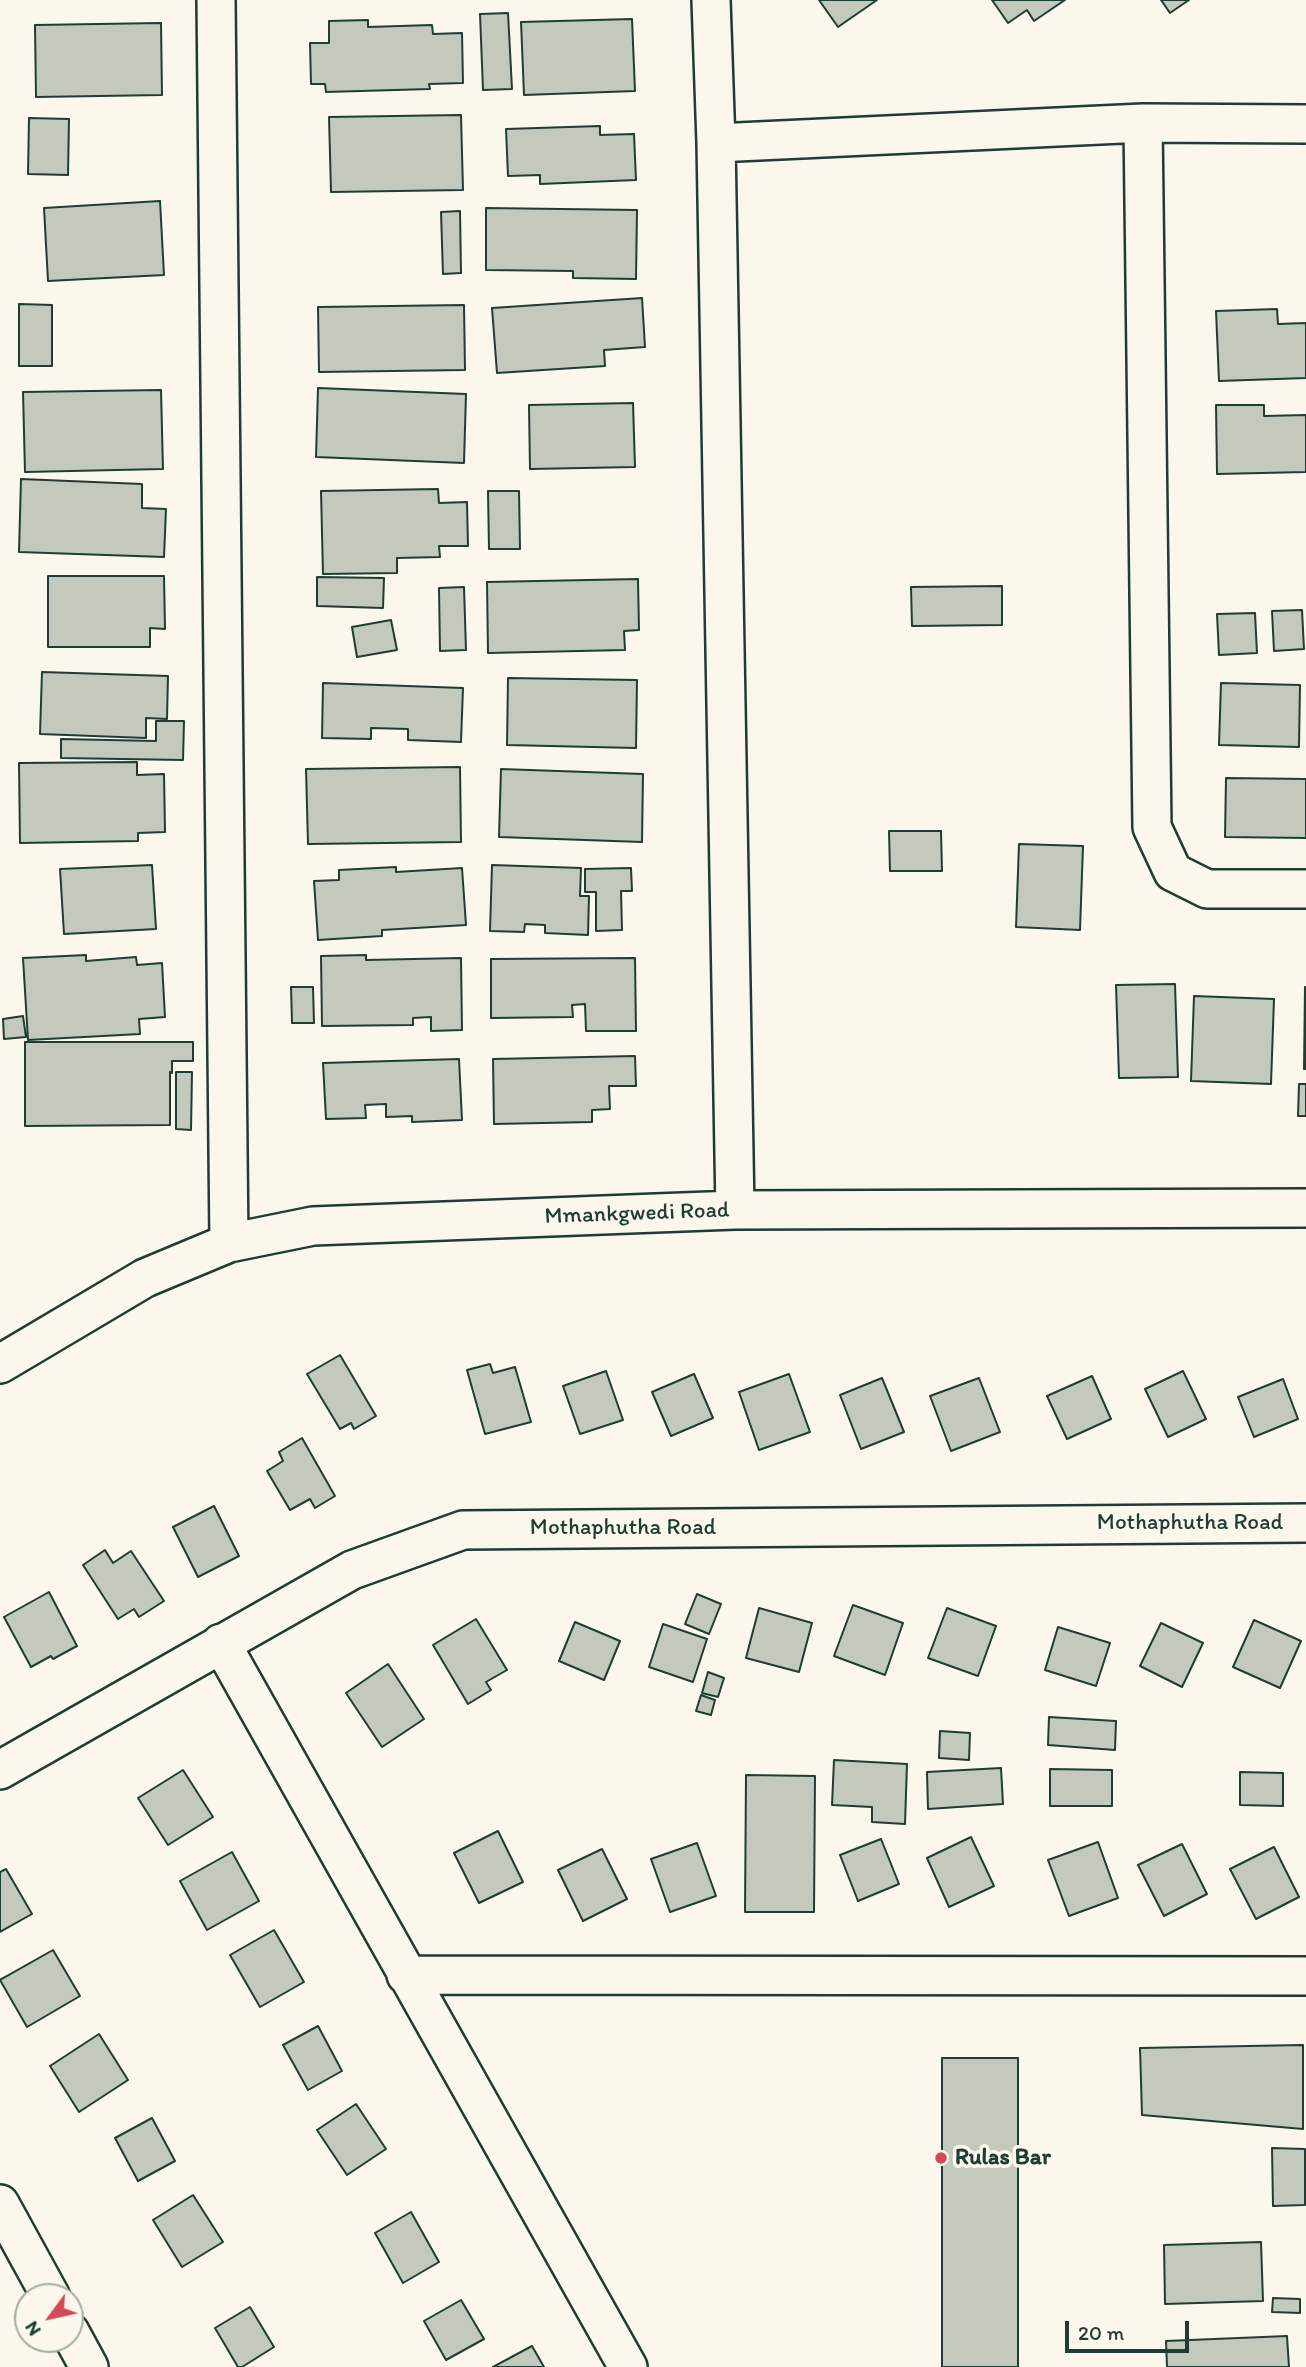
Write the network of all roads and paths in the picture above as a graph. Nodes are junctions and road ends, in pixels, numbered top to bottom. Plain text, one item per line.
1 (216, 0) edge
2 (711, 0) edge
3 (1143, 122) junction
4 (1306, 124) edge
5 (716, 143) junction
6 (1306, 889) edge
7 (1306, 1208) edge
8 (735, 1210) junction
9 (229, 1243) junction
10 (0, 1364) edge
11 (1306, 1522) edge
12 (221, 1643) junction
13 (0, 1769) edge
14 (407, 1975) junction
15 (1306, 1976) edge
16 (0, 2204) edge
17 (43, 2283) edge
18 (628, 2367) edge

1 - 9 street
2 - 5 street
3 - 4 street
3 - 5 street
3 - 6 street
5 - 8 street
7 - 8 street, Mmankgwedi Road
8 - 9 street, Mmankgwedi Road
9 - 10 street, Mmankgwedi Road
11 - 12 street, Mothaphutha Road
12 - 13 street, Mothaphutha Road
12 - 14 street
14 - 15 street
14 - 18 street
16 - 17 street

